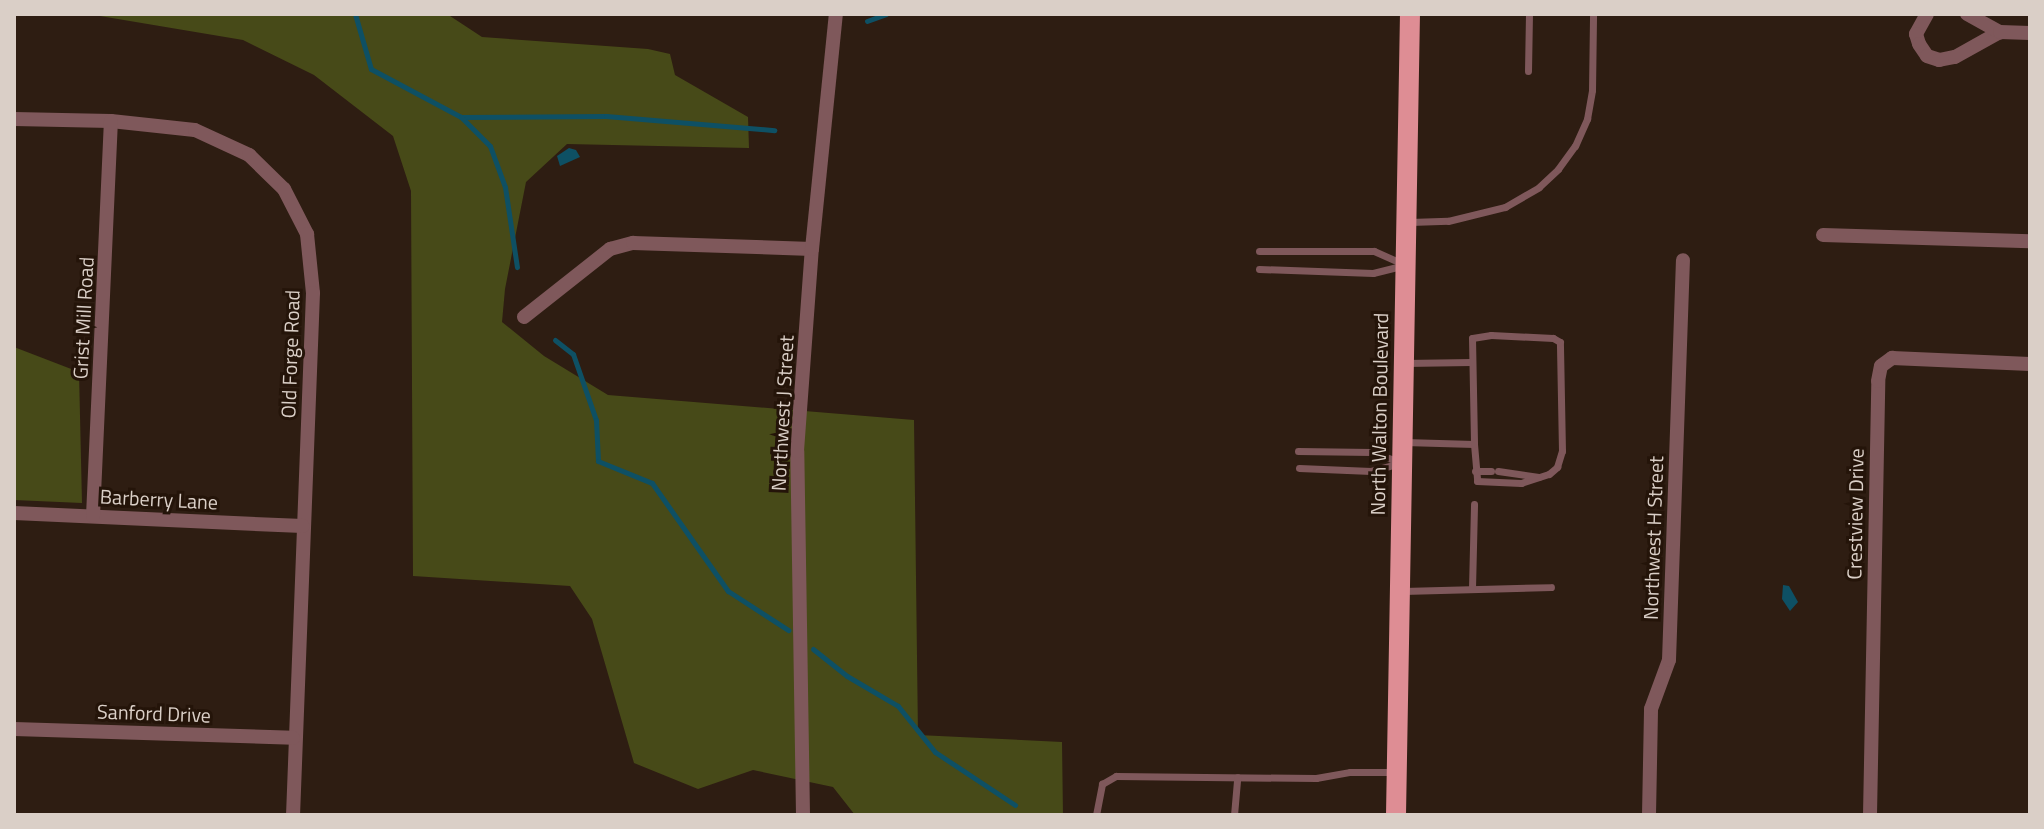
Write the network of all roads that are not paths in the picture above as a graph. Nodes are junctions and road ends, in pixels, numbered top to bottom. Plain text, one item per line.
1 (836, 14) edge
2 (1410, 14) edge
3 (1529, 14) edge
4 (1593, 14) edge
5 (1927, 14) edge
6 (1967, 14) edge
7 (2000, 32) junction
8 (2030, 33) edge
9 (1528, 71) dead end
10 (14, 119) edge
11 (111, 121) junction
12 (1407, 222) junction
13 (1823, 235) dead end
14 (2030, 241) edge
15 (812, 249) junction
16 (1259, 251) dead end
17 (1683, 260) dead end
18 (1405, 265) junction
19 (1259, 269) dead end
20 (524, 317) dead end
21 (1471, 362) junction
22 (1403, 363) junction
23 (2030, 364) edge
24 (1474, 444) junction
25 (1298, 451) dead end
26 (1402, 452) junction
27 (1299, 468) dead end
28 (1475, 471) junction
29 (1539, 477) junction
30 (1474, 504) dead end
31 (14, 513) edge
32 (93, 516) junction
33 (303, 526) junction
34 (1551, 587) dead end
35 (1472, 588) junction
36 (1401, 592) junction
37 (14, 729) edge
38 (293, 738) junction
39 (1397, 772) junction
40 (1237, 777) junction
41 (293, 815) edge
42 (803, 815) edge
43 (1096, 815) edge
44 (1234, 815) edge
45 (1396, 815) edge
46 (1649, 815) edge
47 (1870, 815) edge

1 - 15 street, Northwest J Street
2 - 12 main road, North Walton Boulevard
3 - 9 lane
4 - 12 lane
5 - 7 street
6 - 7 street
7 - 8 street
10 - 11 street, Old Forge Road
11 - 32 street, Grist Mill Road
11 - 33 street, Old Forge Road
12 - 18 main road, North Walton Boulevard
13 - 14 street
15 - 20 street
15 - 42 street, Northwest J Street
16 - 18 lane
17 - 46 street, Northwest H Street
18 - 19 lane
18 - 22 main road, North Walton Boulevard
21 - 22 lane
21 - 24 lane
21 - 29 lane
22 - 26 main road, North Walton Boulevard
23 - 47 street, Crestview Drive
24 - 26 lane
24 - 28 lane
25 - 26 lane
26 - 27 lane
26 - 36 main road, North Walton Boulevard
28 - 29 lane
28 - 29 lane
30 - 35 lane
31 - 32 street, Barberry Lane
32 - 33 street, Barberry Lane
33 - 38 street, Old Forge Road
34 - 35 lane
35 - 36 lane
36 - 39 main road, North Walton Boulevard
37 - 38 street, Sanford Drive
38 - 41 street, Old Forge Road
39 - 40 lane
39 - 45 main road, North Walton Boulevard
40 - 43 lane
40 - 44 lane

